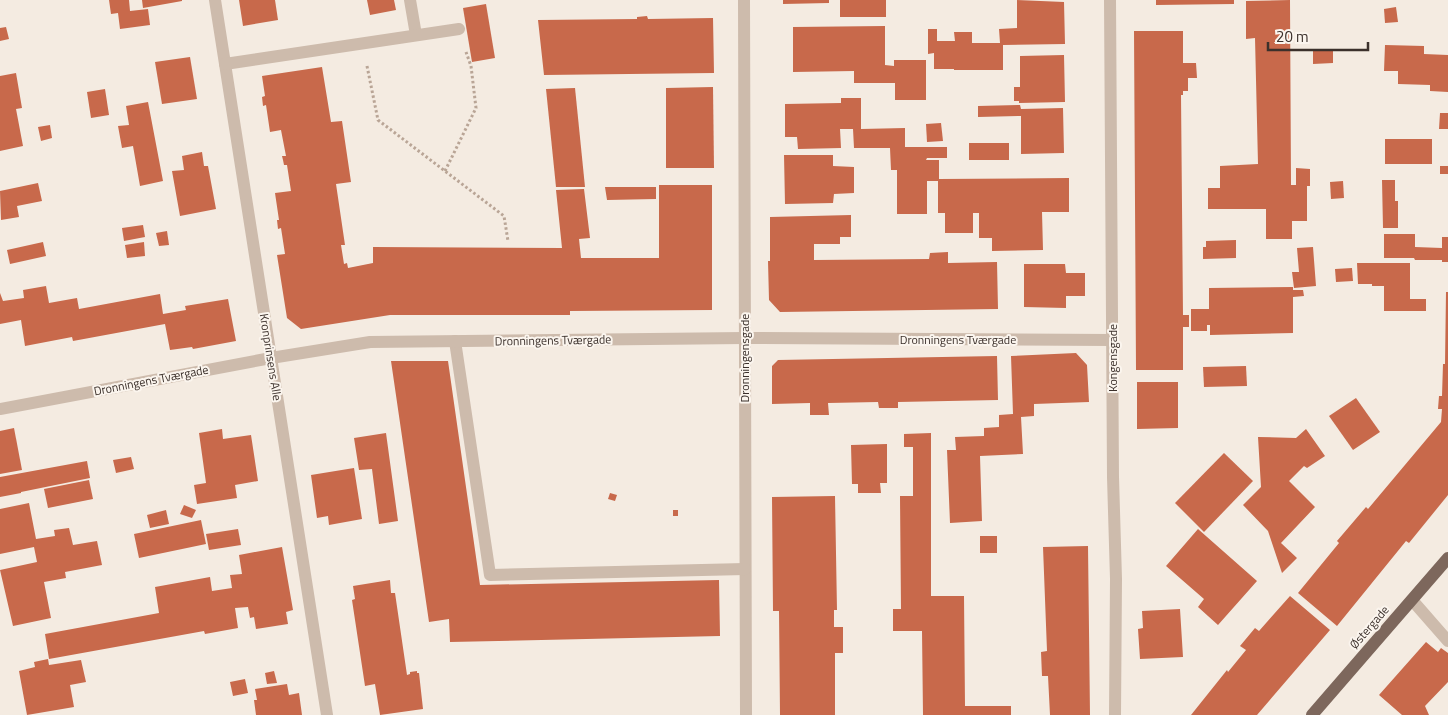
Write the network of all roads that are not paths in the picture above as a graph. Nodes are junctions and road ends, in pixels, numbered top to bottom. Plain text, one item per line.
1 (215, 0) edge
2 (410, 0) edge
3 (744, 0) edge
4 (1110, 0) edge
5 (459, 29) road end
6 (416, 35) junction
7 (225, 64) junction
8 (744, 338) junction
9 (1112, 340) junction
10 (455, 341) junction
11 (271, 358) junction
12 (0, 409) edge
13 (1448, 558) edge
14 (745, 569) junction
15 (1412, 600) junction
16 (1448, 641) edge
17 (326, 715) edge
18 (746, 715) edge
19 (1115, 715) edge
20 (1312, 715) edge

1 - 7 street, Kronprinsens Alle
2 - 6 street
3 - 8 street, Dronningensgade
4 - 9 street, Kongensgade
5 - 6 street
6 - 7 street
7 - 11 street, Kronprinsens Alle
8 - 9 street, Dronningens Tværgade
8 - 10 street, Dronningens Tværgade
8 - 14 street, Dronningensgade
9 - 19 street, Kongensgade
10 - 11 street, Dronningens Tværgade
10 - 14 street
11 - 12 street, Dronningens Tværgade
11 - 17 street, Kronprinsens Alle
13 - 15 main road, Østergade
14 - 18 street, Dronningensgade
15 - 16 street
15 - 20 main road, Østergade

